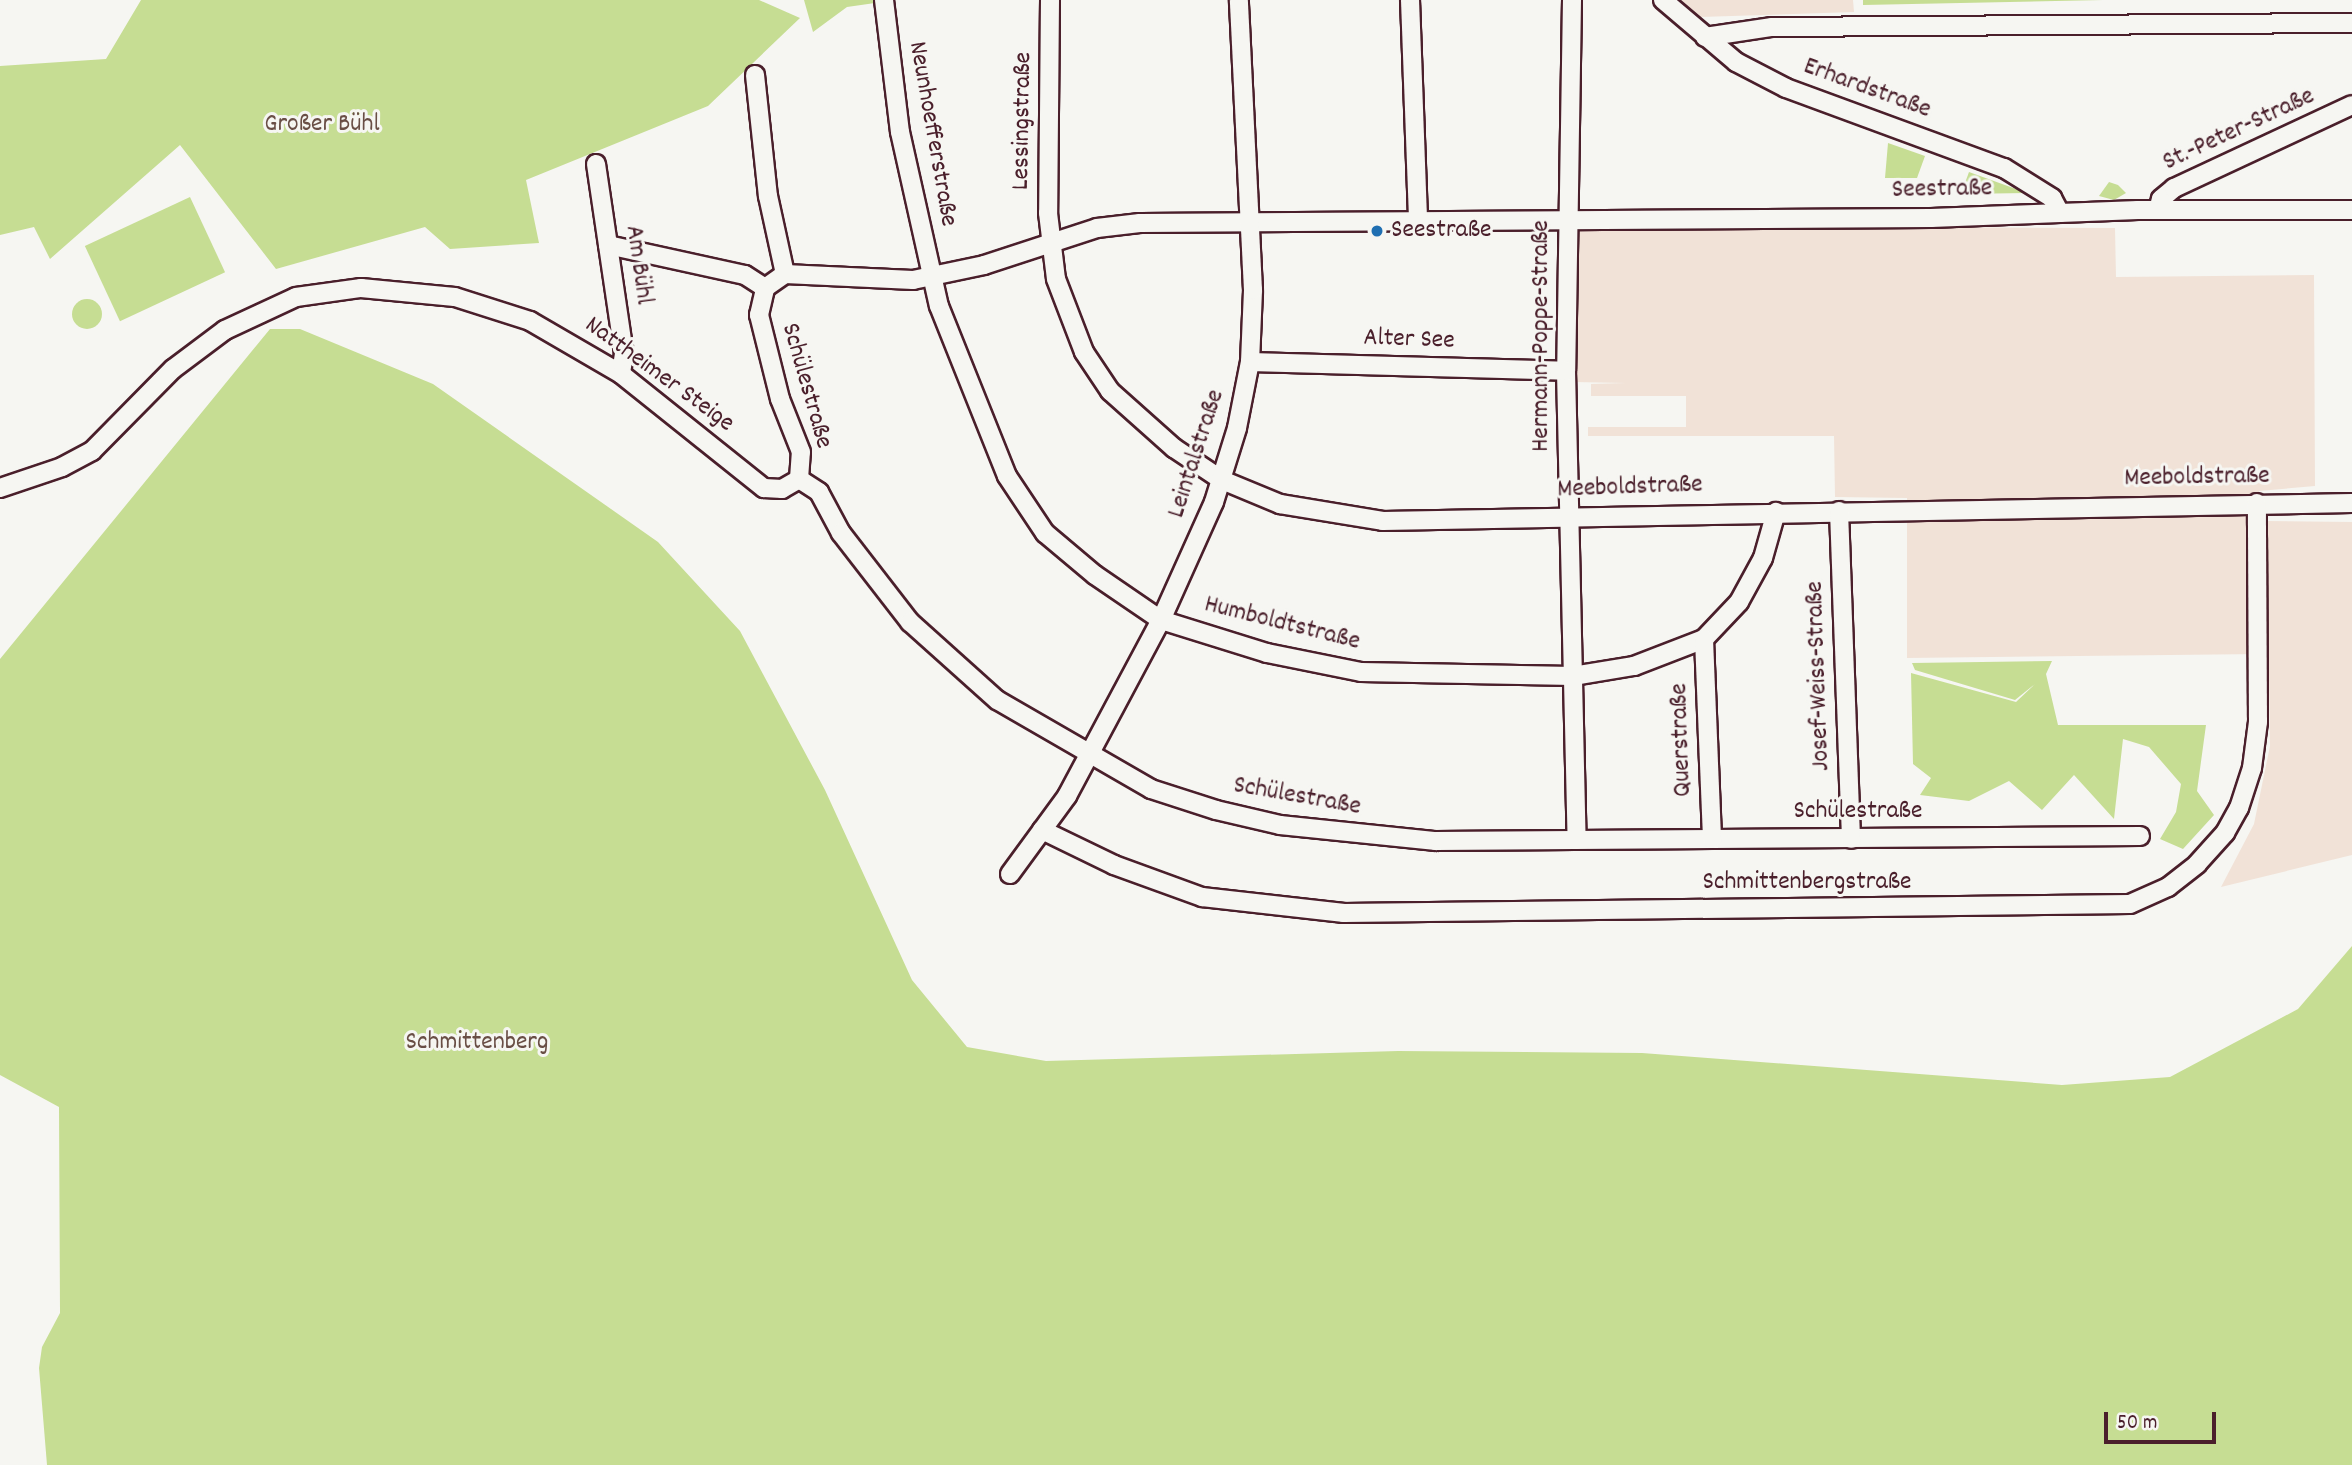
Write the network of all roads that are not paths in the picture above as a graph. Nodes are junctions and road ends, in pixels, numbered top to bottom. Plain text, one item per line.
1 (884, 0) edge
2 (1050, 0) edge
3 (1239, 0) edge
4 (1410, 0) edge
5 (1572, 0) edge
6 (1662, 0) edge
7 (2352, 23) edge
8 (1705, 37) junction
9 (755, 75) dead end
10 (2352, 105) edge
11 (596, 164) dead end
12 (2158, 210) junction
13 (2352, 210) edge
14 (2060, 213) junction
15 (1418, 219) junction
16 (1569, 219) junction
17 (1251, 222) junction
18 (1052, 243) junction
19 (608, 245) junction
20 (785, 274) junction
21 (933, 277) junction
22 (765, 288) junction
23 (1250, 362) junction
24 (1566, 371) junction
25 (621, 374) junction
26 (799, 479) junction
27 (1222, 480) junction
28 (0, 488) edge
29 (2257, 503) junction
30 (2352, 503) edge
31 (1839, 511) junction
32 (1776, 512) junction
33 (1570, 517) junction
34 (1161, 620) junction
35 (1704, 639) junction
36 (1573, 676) junction
37 (1090, 756) junction
38 (1042, 830) junction
39 (2140, 836) dead end
40 (1712, 839) junction
41 (1851, 839) junction
42 (1577, 840) junction
43 (1010, 874) dead end

1 - 21 street, Neunhoefferstraße
2 - 18 street, Lessingstraße
3 - 17 street, Leintalstraße
4 - 15 street
5 - 16 street, Hermann-Poppe-Straße
6 - 8 street, Erhardstraße
7 - 8 street
8 - 14 street, Erhardstraße
9 - 20 street
10 - 12 street, St.-Peter-Straße
11 - 19 street, Am Bühl
12 - 13 street, Seestraße
12 - 14 street, Seestraße
14 - 16 street, Seestraße
15 - 16 street, Seestraße
15 - 17 street, Seestraße
16 - 24 street, Hermann-Poppe-Straße
17 - 18 street, Seestraße
17 - 23 street, Leintalstraße
18 - 21 street, Seestraße
18 - 27 street, Meeboldstraße
19 - 22 street
19 - 25 street, Am Bühl
20 - 21 street, Seestraße
20 - 22 street
21 - 34 street, Humboldtstraße
22 - 26 street, Schülestraße
23 - 24 street, Alter See
23 - 27 street, Leintalstraße
24 - 33 street, Hermann-Poppe-Straße
25 - 26 street, Nattheimer Steige
25 - 28 street, Nattheimer Steige
26 - 37 street, Schülestraße
27 - 33 street, Meeboldstraße
27 - 34 street, Leintalstraße
29 - 30 street, Meeboldstraße
29 - 31 street, Meeboldstraße
29 - 38 street, Schmittenbergstraße
31 - 32 street, Meeboldstraße
31 - 41 street, Josef-Weiss-Straße
32 - 33 street, Meeboldstraße
32 - 35 street, Humboldtstraße
33 - 36 street, Hermann-Poppe-Straße
34 - 36 street, Humboldtstraße
34 - 37 street, Leintalstraße
35 - 36 street, Humboldtstraße
35 - 40 street, Querstraße
36 - 42 street, Hermann-Poppe-Straße
37 - 38 street, Leintalstraße
37 - 42 street, Schülestraße
38 - 43 street, Leintalstraße
39 - 41 street, Schülestraße
40 - 41 street, Schülestraße
40 - 42 street, Schülestraße

